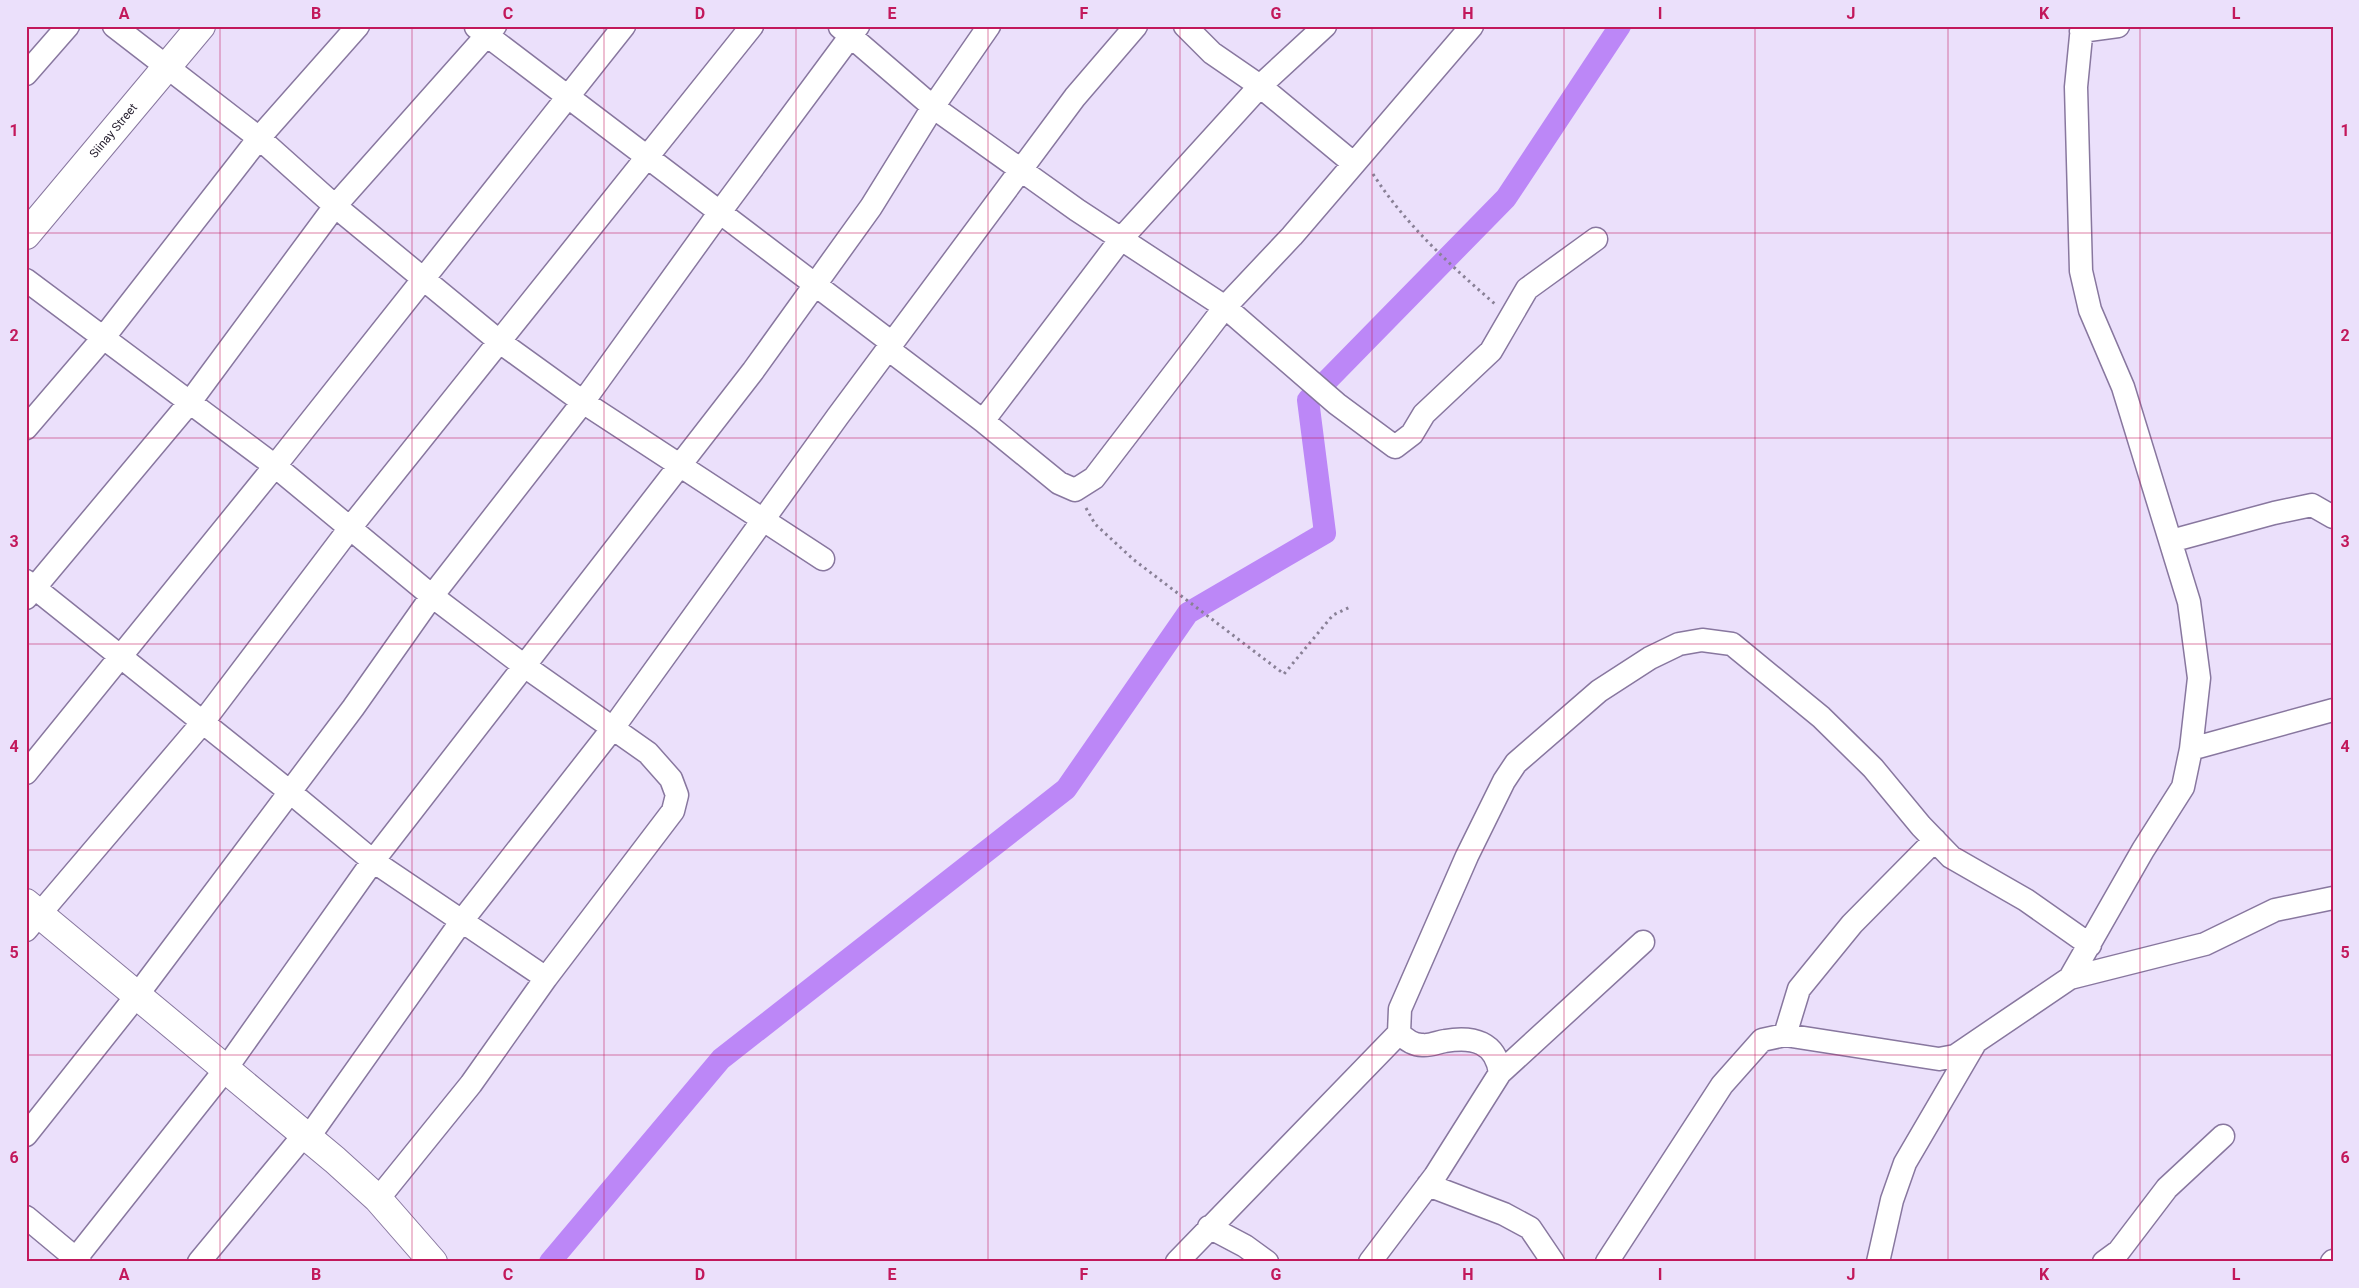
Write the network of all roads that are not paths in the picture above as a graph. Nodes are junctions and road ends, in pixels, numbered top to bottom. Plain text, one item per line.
1 (68, 26) edge
2 (114, 26) edge
3 (201, 26) edge
4 (358, 26) edge
5 (624, 26) edge
6 (752, 26) edge
7 (989, 26) edge
8 (1136, 26) edge
9 (1185, 26) edge
10 (1325, 26) edge
11 (1472, 26) edge
12 (2118, 26) edge
13 (485, 29) edge
14 (2082, 29) edge
15 (849, 30) edge
16 (166, 68) junction
17 (26, 74) edge
18 (1260, 86) junction
19 (567, 96) junction
20 (933, 107) junction
21 (259, 138) junction
22 (648, 156) junction
23 (1357, 159) junction
24 (1021, 170) junction
25 (335, 206) junction
26 (720, 212) junction
27 (26, 235) edge
28 (1121, 239) junction
29 (1596, 239) dead end
30 (423, 279) junction
31 (26, 280) edge
32 (814, 285) junction
33 (1225, 308) junction
34 (104, 337) junction
35 (500, 342) junction
36 (890, 346) junction
37 (190, 402) junction
38 (583, 402) junction
39 (983, 421) junction
40 (26, 428) edge
41 (680, 465) junction
42 (275, 466) junction
43 (2333, 517) edge
44 (762, 521) junction
45 (350, 528) junction
46 (2171, 541) junction
47 (823, 559) dead end
48 (29, 589) edge
49 (432, 596) junction
50 (121, 656) junction
51 (523, 665) junction
52 (2333, 710) edge
53 (203, 722) junction
54 (613, 728) junction
55 (2192, 749) junction
56 (26, 773) edge
57 (290, 792) junction
58 (1935, 840) junction
59 (373, 862) junction
60 (2333, 898) edge
61 (31, 916) edge
62 (461, 922) junction
63 (1643, 942) dead end
64 (2090, 945) junction
65 (546, 978) junction
66 (2070, 978) junction
67 (138, 994) junction
68 (1399, 1033) junction
69 (1785, 1035) junction
70 (1976, 1042) junction
71 (225, 1070) junction
72 (1500, 1072) junction
73 (26, 1135) edge
74 (306, 1136) junction
75 (2223, 1136) dead end
76 (1428, 1185) junction
77 (378, 1199) junction
78 (26, 1218) edge
79 (1209, 1227) junction
80 (2119, 1258) edge
81 (76, 1261) edge
82 (199, 1262) edge
83 (433, 1262) edge
84 (1176, 1262) edge
85 (1267, 1262) edge
86 (1370, 1262) edge
87 (1553, 1262) edge
88 (1607, 1262) edge
89 (1878, 1262) edge

1 - 17 street
2 - 16 street
3 - 16 street, Siinay Street
4 - 21 street
5 - 19 street
6 - 22 street
7 - 20 street
8 - 24 street
9 - 18 street
10 - 18 street
11 - 23 street
12 - 14 street
13 - 19 street
13 - 25 street
14 - 46 street
15 - 20 street
15 - 26 street
16 - 21 street
16 - 27 street, Siinay Street
18 - 23 street
18 - 28 street
19 - 22 street
19 - 30 street
20 - 24 street
20 - 32 street
21 - 25 street
21 - 34 street
22 - 26 street
22 - 35 street
23 - 33 street
24 - 28 street
24 - 36 street
25 - 30 street
25 - 37 street
26 - 32 street
26 - 38 street
28 - 33 street
28 - 39 street
29 - 33 street
30 - 35 street
30 - 42 street
31 - 34 street
32 - 36 street
32 - 41 street
33 - 39 street
34 - 37 street
34 - 40 street
35 - 38 street
35 - 45 street
36 - 39 street
36 - 44 street
37 - 42 street
37 - 48 street
38 - 41 street
38 - 49 street
41 - 44 street
41 - 51 street
42 - 45 street
42 - 50 street
43 - 46 street
44 - 47 street
44 - 54 street
45 - 49 street
45 - 53 street
46 - 55 street
48 - 50 street
49 - 51 street
49 - 57 street
50 - 53 street
50 - 56 street
51 - 54 street
51 - 59 street
52 - 55 street
53 - 57 street
53 - 61 street
54 - 62 street
54 - 65 street
55 - 64 street
57 - 59 street
57 - 67 street
58 - 64 street
58 - 68 street
58 - 69 street
59 - 62 street
59 - 71 street
60 - 66 street
61 - 67 street
62 - 65 street
62 - 74 street
63 - 72 street
64 - 66 street
65 - 77 street
66 - 70 street
67 - 71 street
67 - 73 street
68 - 72 street
68 - 79 street
69 - 70 street
69 - 88 street
70 - 89 street
71 - 74 street
71 - 81 street
72 - 76 street
74 - 77 street
74 - 82 street
75 - 80 street
76 - 86 street
76 - 87 street
77 - 83 street
78 - 81 street
79 - 84 street
79 - 85 street

